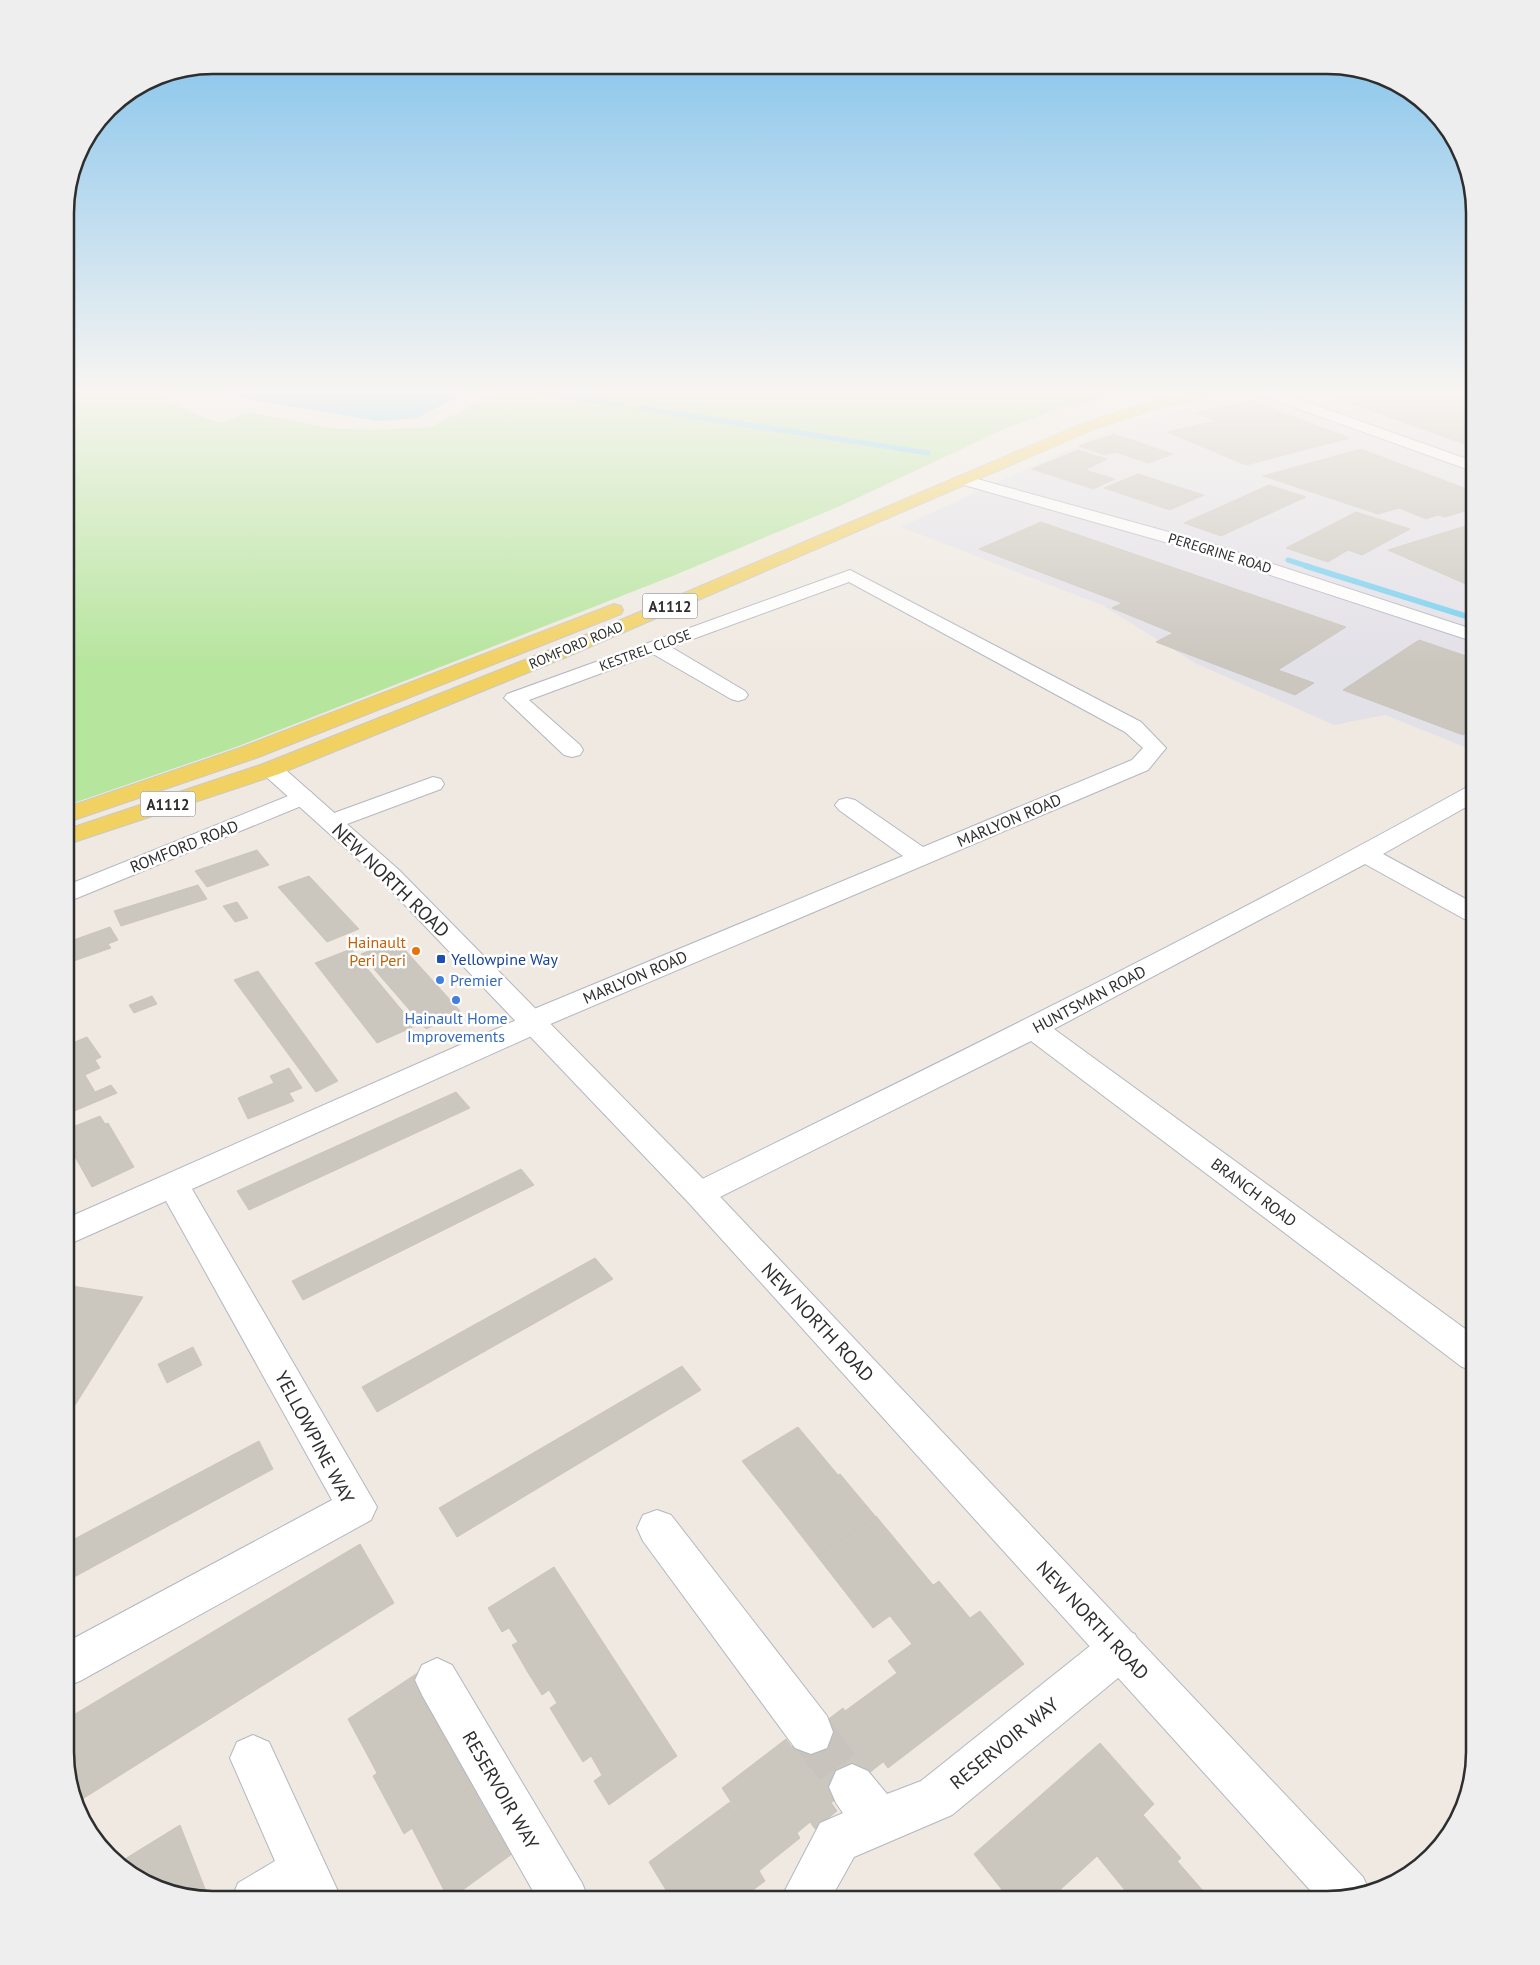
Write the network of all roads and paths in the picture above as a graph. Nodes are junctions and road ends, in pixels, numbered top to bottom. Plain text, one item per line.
1 (921, 481) edge
2 (961, 481) edge
3 (966, 481) edge
4 (850, 575) joint
5 (1466, 633) edge
6 (654, 646) junction
7 (738, 695) dead end
8 (572, 750) dead end
9 (259, 761) junction
10 (433, 784) dead end
11 (303, 797) junction
12 (1466, 797) edge
13 (847, 805) dead end
14 (74, 813) edge
15 (331, 822) junction
16 (74, 834) edge
17 (1365, 854) junction
18 (921, 857) junction
19 (74, 891) edge
20 (1466, 909) edge
21 (534, 1022) junction
22 (1033, 1028) junction
23 (173, 1184) junction
24 (699, 1194) junction
25 (74, 1229) edge
26 (1466, 1349) edge
27 (657, 1528) dead end
28 (1120, 1649) junction
29 (74, 1661) edge
30 (437, 1680) dead end
31 (811, 1732) tunnel mouth
32 (253, 1758) dead end
33 (311, 1886) edge
34 (1342, 1890) edge
35 (291, 1891) edge
36 (560, 1891) edge
37 (809, 1891) edge

1 - 9 main road, ROMFORD ROAD / A1112
2 - 9 main road, ROMFORD ROAD / A1112
3 - 5 street, PEREGRINE ROAD
4 - 6 street, KESTREL CLOSE
4 - 18 street, MARLYON ROAD
6 - 7 street
6 - 8 street, KESTREL CLOSE
9 - 11 street, NEW NORTH ROAD
9 - 14 main road, ROMFORD ROAD / A1112
9 - 16 main road, ROMFORD ROAD / A1112
10 - 15 street
11 - 15 street, NEW NORTH ROAD
11 - 19 street, ROMFORD ROAD
12 - 17 street, HUNTSMAN ROAD
13 - 18 street
15 - 21 street, NEW NORTH ROAD
17 - 20 street
17 - 22 street, HUNTSMAN ROAD
18 - 21 street, MARLYON ROAD
21 - 23 street
21 - 24 street, NEW NORTH ROAD
22 - 24 street, HUNTSMAN ROAD
22 - 26 street, BRANCH ROAD
23 - 25 street
23 - 29 street, YELLOWPINE WAY
24 - 28 street, NEW NORTH ROAD
27 - 31 street
28 - 34 street, NEW NORTH ROAD
28 - 37 street, RESERVOIR WAY
30 - 36 street, RESERVOIR WAY
32 - 33 street
33 - 35 street

